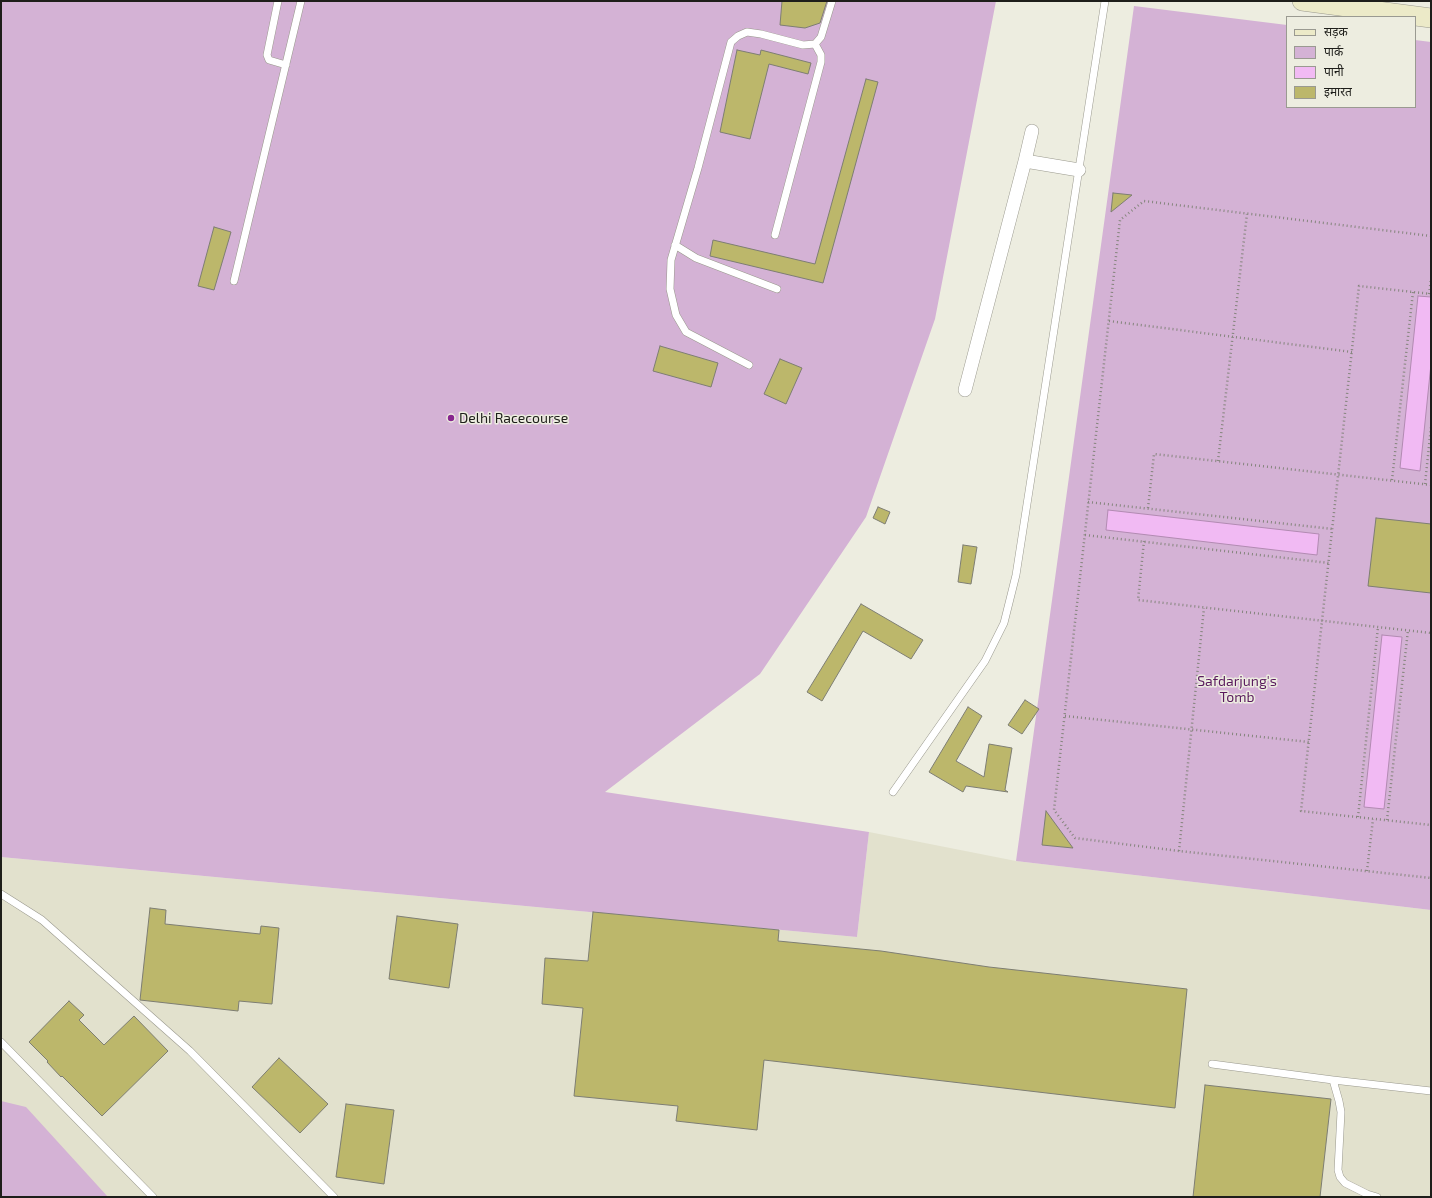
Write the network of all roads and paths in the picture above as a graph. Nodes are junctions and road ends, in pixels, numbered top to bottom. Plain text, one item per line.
1 (278, 1) edge
2 (301, 1) edge
3 (832, 1) edge
4 (1105, 1) edge
5 (1302, 1) edge
6 (1416, 16) edge
7 (1416, 16) edge
8 (1431, 18) edge
9 (816, 44) junction
10 (286, 65) junction
11 (1032, 131) dead end
12 (1025, 161) junction
13 (1079, 170) junction
14 (1247, 214) junction
15 (775, 235) dead end
16 (1431, 236) edge
17 (675, 245) junction
18 (1431, 279) edge
19 (234, 281) dead end
20 (777, 289) dead end
21 (1413, 292) junction
22 (1430, 294) edge
23 (1108, 321) junction
24 (1232, 337) junction
25 (1352, 352) junction
26 (749, 364) dead end
27 (965, 390) dead end
28 (1431, 427) edge
29 (1218, 461) junction
30 (1339, 475) junction
31 (1392, 480) junction
32 (1425, 484) junction
33 (1431, 485) edge
34 (1088, 502) junction
35 (1148, 508) junction
36 (1333, 530) junction
37 (1085, 535) junction
38 (1144, 542) junction
39 (1329, 563) junction
40 (1204, 608) junction
41 (1322, 621) junction
42 (1378, 627) junction
43 (1408, 630) junction
44 (1431, 633) edge
45 (1065, 716) junction
46 (1191, 730) junction
47 (1309, 742) junction
48 (893, 792) dead end
49 (1358, 817) junction
50 (1373, 819) junction
51 (1387, 820) junction
52 (1431, 825) edge
53 (1179, 851) junction
54 (1367, 871) junction
55 (1431, 878) edge
56 (1, 894) edge
57 (1, 1042) edge
58 (1212, 1064) dead end
59 (1333, 1080) junction
60 (1431, 1091) edge
61 (153, 1197) edge
62 (334, 1197) edge
63 (1378, 1197) edge

1 - 10 lane
2 - 10 lane
3 - 9 lane
4 - 13 lane
5 - 7 main road
6 - 8 main road
9 - 15 lane
9 - 17 lane
10 - 19 lane
11 - 12 street
12 - 13 street
12 - 27 street
13 - 48 lane
14 - 16 path
14 - 23 path
14 - 24 path
17 - 20 lane
17 - 26 lane
18 - 22 path
21 - 22 path
21 - 25 path
21 - 31 path
23 - 24 path
23 - 34 path
24 - 25 path
24 - 29 path
25 - 30 path
28 - 32 path
29 - 30 path
29 - 35 path
30 - 31 path
30 - 36 path
31 - 32 path
32 - 33 path
34 - 35 path
34 - 37 path
35 - 36 path
36 - 39 path
37 - 38 path
37 - 45 path
38 - 39 path
38 - 40 path
39 - 41 path
40 - 41 path
40 - 46 path
41 - 42 path
41 - 47 path
42 - 43 path
42 - 49 path
43 - 44 path
43 - 51 path
45 - 46 path
45 - 53 path
46 - 47 path
46 - 53 path
47 - 49 path
49 - 50 path
50 - 51 path
50 - 54 path
51 - 52 path
53 - 54 path
54 - 55 path
56 - 62 lane
57 - 61 lane
58 - 59 lane
59 - 60 lane
59 - 63 lane

